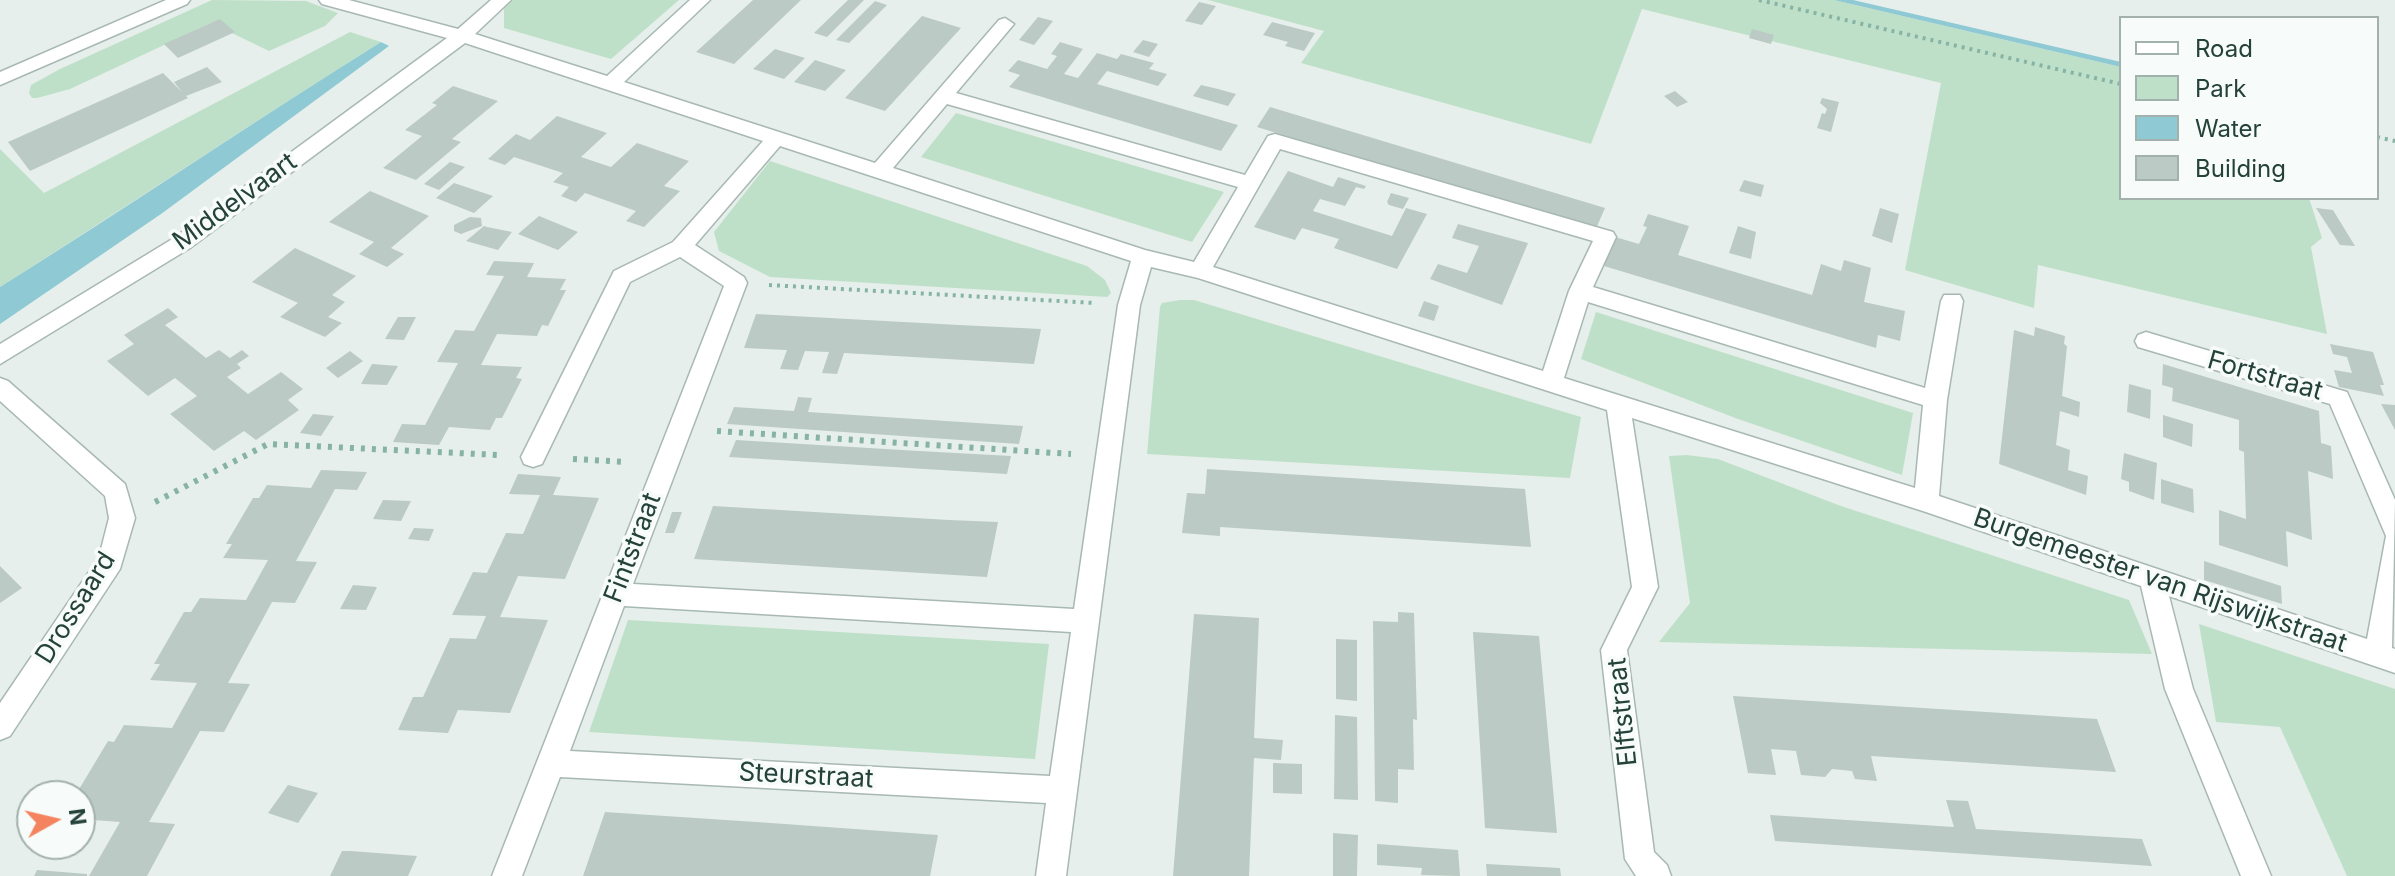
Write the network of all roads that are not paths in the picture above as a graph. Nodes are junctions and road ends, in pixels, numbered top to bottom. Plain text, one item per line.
1 (181, 0) edge
2 (328, 0) edge
3 (502, 0) edge
4 (701, 0) edge
5 (1005, 24) dead end
6 (462, 36) junction
7 (0, 79) edge
8 (610, 84) junction
9 (943, 96) junction
10 (776, 138) junction
11 (880, 170) junction
12 (1250, 184) junction
13 (681, 247) junction
14 (1143, 257) junction
15 (1200, 271) junction
16 (1580, 291) junction
17 (1952, 301) dead end
18 (2146, 341) dead end
19 (0, 355) edge
20 (1551, 383) junction
21 (0, 387) edge
22 (1935, 400) junction
23 (1618, 406) junction
24 (533, 457) road end
25 (1926, 502) junction
26 (2395, 529) edge
27 (2395, 543) edge
28 (2152, 579) junction
29 (615, 594) junction
30 (1084, 621) junction
31 (2386, 658) edge
32 (0, 727) edge
33 (551, 763) junction
34 (1062, 790) junction
35 (507, 876) edge
36 (1051, 876) edge
37 (1656, 876) edge
38 (2256, 876) edge

1 - 7 street
2 - 6 street
3 - 6 street, Middelvaart
4 - 8 street
5 - 9 street
6 - 8 street, Burgemeester van Rijswijkstraat
6 - 19 street, Middelvaart
8 - 10 street, Burgemeester van Rijswijkstraat
9 - 11 street
9 - 12 street
10 - 11 street, Burgemeester van Rijswijkstraat
10 - 13 street
11 - 14 street, Burgemeester van Rijswijkstraat
12 - 15 street
12 - 16 street
13 - 24 street
13 - 29 street, Fintstraat
14 - 15 street, Burgemeester van Rijswijkstraat
14 - 30 street
15 - 20 street, Burgemeester van Rijswijkstraat
16 - 20 street
16 - 22 street
17 - 22 street
18 - 26 street, Fortstraat
20 - 23 street, Burgemeester van Rijswijkstraat
21 - 32 street, Drossaard
22 - 25 street
23 - 25 street, Burgemeester van Rijswijkstraat
23 - 37 street, Elftstraat
25 - 28 street, Burgemeester van Rijswijkstraat
27 - 31 street
28 - 31 street, Burgemeester van Rijswijkstraat
28 - 38 street
29 - 30 street
29 - 33 street, Fintstraat
30 - 34 street
33 - 34 street, Steurstraat
33 - 35 street, Fintstraat
34 - 36 street

